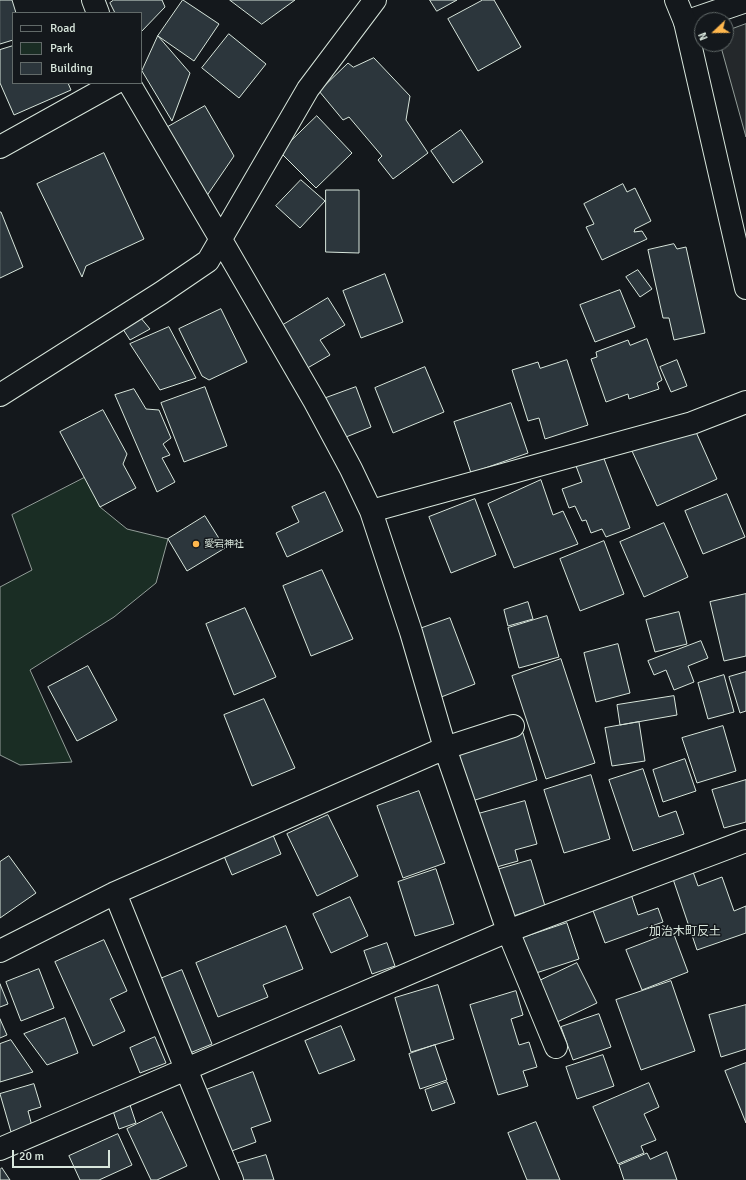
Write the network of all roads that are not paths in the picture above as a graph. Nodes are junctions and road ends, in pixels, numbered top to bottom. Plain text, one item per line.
1 (93, 0) edge
2 (376, 0) edge
3 (676, 0) edge
4 (746, 1) edge
5 (98, 12) edge
6 (685, 22) junction
7 (113, 84) edge
8 (130, 84) edge
9 (0, 147) edge
10 (220, 238) junction
11 (746, 288) edge
12 (0, 395) edge
13 (746, 402) edge
14 (371, 512) junction
15 (513, 726) dead end
16 (445, 748) junction
17 (746, 841) edge
18 (114, 893) junction
19 (508, 931) junction
20 (0, 951) edge
21 (556, 1047) dead end
22 (186, 1069) junction
23 (0, 1150) edge
24 (232, 1180) edge

1 - 5 street
2 - 10 street
3 - 6 street
4 - 6 street
6 - 11 street
7 - 9 street
8 - 10 street
10 - 12 street
10 - 14 street
13 - 14 street
14 - 16 street
15 - 16 street
16 - 18 street
16 - 19 street
17 - 19 street
18 - 20 street
18 - 22 street
19 - 21 street
19 - 22 street
22 - 23 street
22 - 24 street

